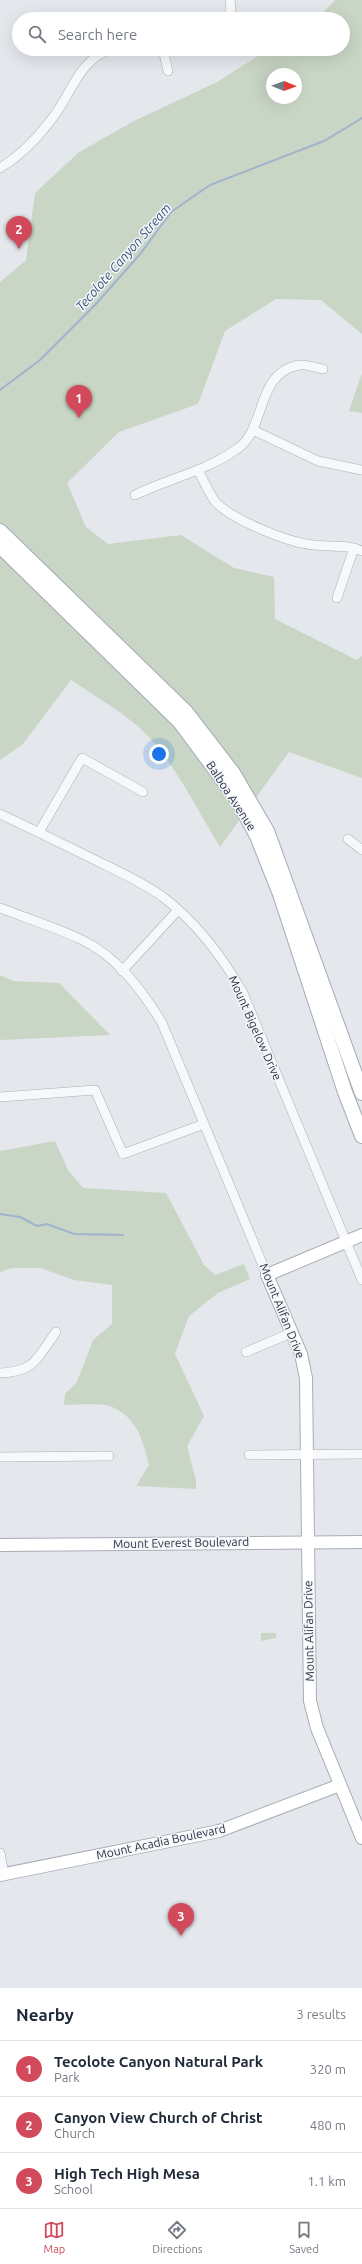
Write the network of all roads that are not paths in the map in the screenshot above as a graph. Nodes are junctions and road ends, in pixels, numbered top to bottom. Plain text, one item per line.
1 (230, 0) edge
2 (230, 12) edge
3 (99, 56) edge
4 (165, 56) edge
5 (168, 70) dead end
6 (0, 168) edge
7 (323, 369) dead end
8 (253, 430) junction
9 (198, 470) junction
10 (362, 470) edge
11 (135, 495) dead end
12 (0, 531) edge
13 (0, 546) edge
14 (358, 550) edge
15 (337, 598) dead end
16 (143, 792) dead end
17 (0, 814) edge
18 (39, 832) junction
19 (348, 838) dead end
20 (362, 850) edge
21 (0, 908) edge
22 (178, 910) junction
23 (122, 971) junction
24 (362, 1093) edge
25 (0, 1097) edge
26 (204, 1124) junction
27 (362, 1136) edge
28 (362, 1235) edge
29 (346, 1242) junction
30 (267, 1276) junction
31 (362, 1280) edge
32 (56, 1332) dead end
33 (291, 1333) junction
34 (246, 1352) dead end
35 (0, 1373) edge
36 (307, 1454) junction
37 (362, 1454) edge
38 (249, 1455) dead end
39 (109, 1456) dead end
40 (0, 1457) edge
41 (308, 1542) junction
42 (362, 1542) edge
43 (0, 1545) edge
44 (340, 1785) junction
45 (362, 1838) edge
46 (0, 1853) edge
47 (2, 1874) edge

1 - 2 street
3 - 6 street
4 - 5 street
7 - 8 street
8 - 9 street
8 - 10 street
9 - 11 street
9 - 14 street
12 - 24 main road, Balboa Avenue
13 - 27 main road, Balboa Avenue
14 - 15 street
16 - 18 street
17 - 18 street, Mount Bigelow Drive
18 - 22 street, Mount Bigelow Drive
19 - 20 street
21 - 23 street, Mount Alifan Drive
22 - 23 street
22 - 29 street, Mount Bigelow Drive
23 - 26 street, Mount Alifan Drive
25 - 26 street
26 - 30 street, Mount Alifan Drive
28 - 29 street
29 - 30 street
29 - 31 street, Mount Bigelow Drive
30 - 33 street, Mount Alifan Drive
32 - 35 street
33 - 34 street
33 - 36 street, Mount Alifan Drive
36 - 37 street
36 - 38 street
36 - 41 street, Mount Alifan Drive
39 - 40 street
41 - 42 street, Mount Everest Boulevard
41 - 43 street, Mount Everest Boulevard
41 - 44 street, Mount Alifan Drive
44 - 45 street, Mount Alifan Drive
44 - 47 street, Mount Acadia Boulevard
46 - 47 street

